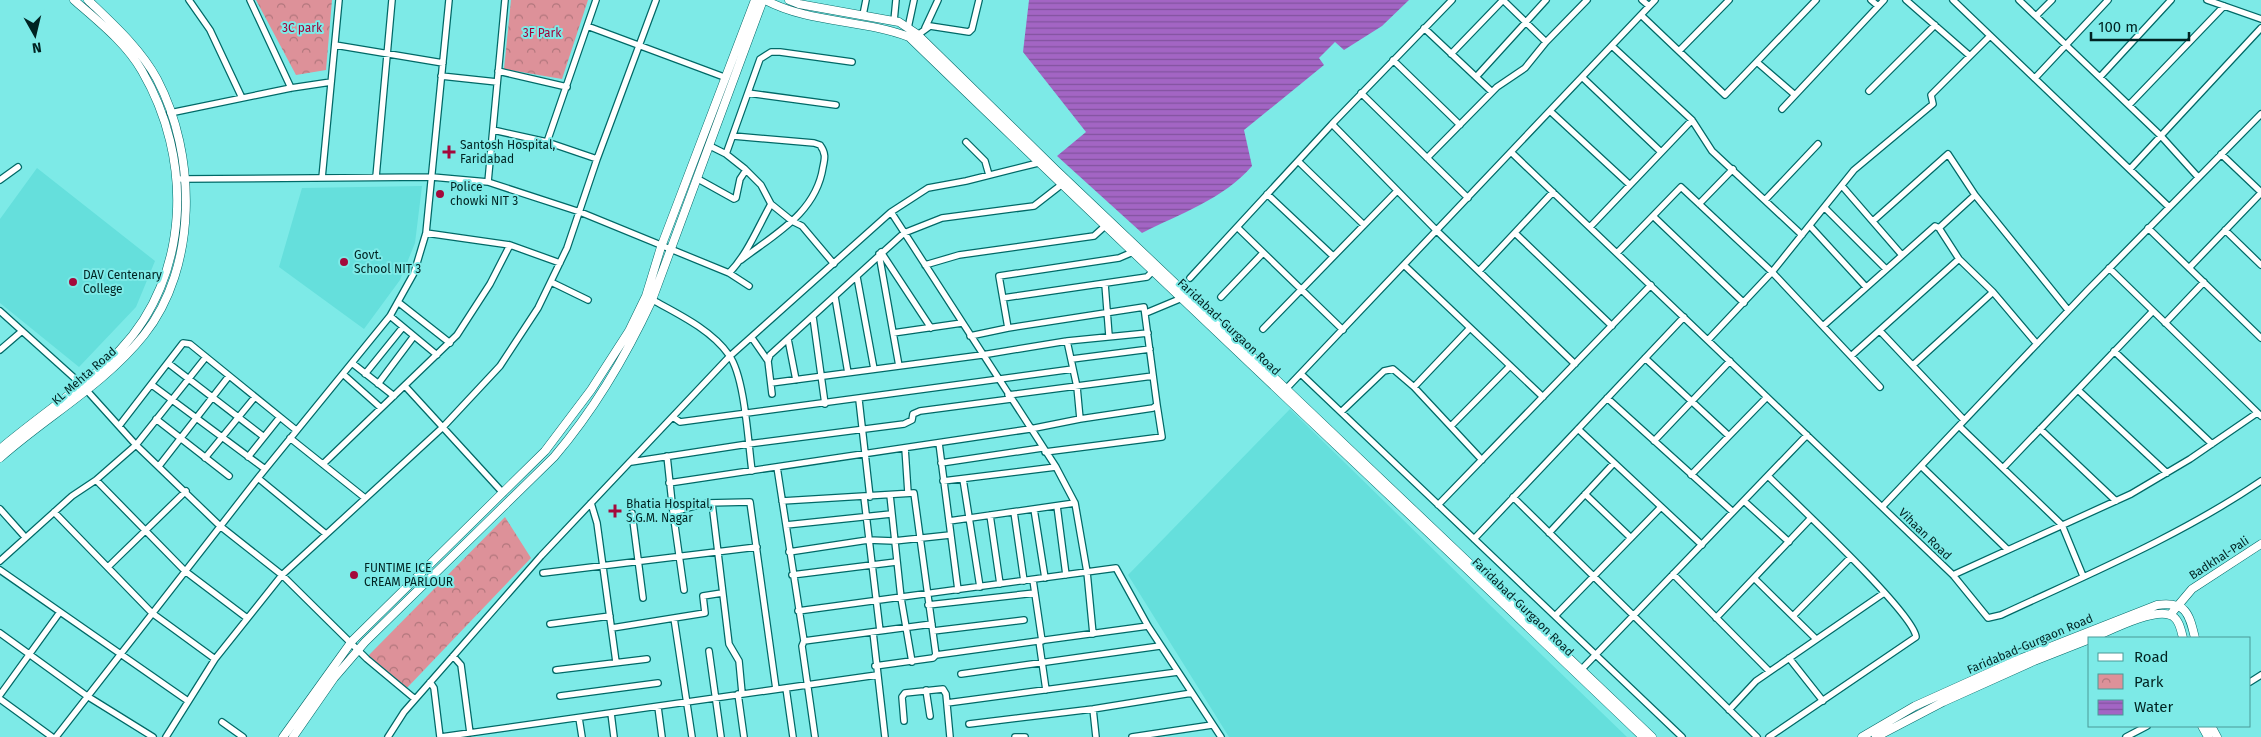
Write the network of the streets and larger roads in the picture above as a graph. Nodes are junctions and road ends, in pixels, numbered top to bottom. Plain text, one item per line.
1 (74, 0) edge
2 (88, 0) edge
3 (189, 0) edge
4 (250, 0) edge
5 (339, 0) edge
6 (392, 0) edge
7 (449, 0) edge
8 (505, 0) edge
9 (596, 0) edge
10 (656, 0) edge
11 (755, 0) edge
12 (764, 0) edge
13 (789, 0) edge
14 (866, 0) edge
15 (896, 0) edge
16 (914, 0) edge
17 (938, 0) edge
18 (979, 0) edge
19 (1452, 0) edge
20 (1503, 0) edge
21 (1546, 0) edge
22 (1588, 0) edge
23 (1642, 0) edge
24 (1655, 0) edge
25 (1729, 0) edge
26 (1816, 0) edge
27 (1871, 0) edge
28 (1884, 0) edge
29 (1906, 0) edge
30 (1953, 0) edge
31 (2019, 0) edge
32 (2052, 0) edge
33 (2108, 0) edge
34 (2171, 0) edge
35 (2207, 0) edge
36 (1649, 6) junction
37 (1878, 6) junction
38 (2224, 6) junction
39 (863, 15) junction
40 (1641, 15) junction
41 (2036, 16) junction
42 (2261, 19) edge
43 (894, 21) junction
44 (1526, 22) junction
45 (587, 26) junction
46 (1935, 26) junction
47 (908, 28) junction
48 (925, 28) junction
49 (1424, 28) junction
50 (2261, 28) edge
51 (1990, 36) junction
52 (915, 37) junction
53 (1546, 42) junction
54 (335, 45) junction
55 (2066, 45) junction
56 (638, 46) junction
57 (1612, 46) junction
58 (1679, 51) junction
59 (387, 54) junction
60 (1451, 54) junction
61 (1970, 56) junction
62 (1393, 60) junction
63 (852, 62) dead end
64 (443, 63) junction
65 (1758, 63) junction
66 (498, 71) junction
67 (441, 76) junction
68 (724, 77) junction
69 (1476, 77) junction
70 (1582, 77) junction
71 (2100, 77) junction
72 (2035, 78) junction
73 (331, 82) junction
74 (497, 82) junction
75 (567, 87) junction
76 (290, 88) junction
77 (1869, 90) dead end
78 (1492, 92) junction
79 (748, 93) junction
80 (1361, 93) junction
81 (1796, 95) junction
82 (242, 98) junction
83 (836, 105) dead end
84 (2129, 105) junction
85 (1782, 109) dead end
86 (1550, 111) junction
87 (170, 113) junction
88 (2261, 114) edge
89 (1692, 120) junction
90 (1332, 124) junction
91 (1460, 124) junction
92 (493, 130) junction
93 (732, 136) junction
94 (2161, 136) junction
95 (547, 142) junction
96 (966, 142) dead end
97 (1818, 144) dead end
98 (710, 146) junction
99 (1512, 152) junction
100 (1661, 152) junction
101 (726, 154) junction
102 (2221, 154) junction
103 (1427, 158) junction
104 (597, 159) junction
105 (1298, 161) junction
106 (1038, 163) junction
107 (18, 167) dead end
108 (1732, 169) junction
109 (2130, 169) junction
110 (746, 170) junction
111 (989, 175) junction
112 (376, 177) junction
113 (432, 177) junction
114 (2198, 177) junction
115 (322, 178) junction
116 (185, 179) junction
117 (698, 179) junction
118 (0, 180) edge
119 (176, 180) junction
120 (488, 182) junction
121 (1061, 185) junction
122 (1630, 185) junction
123 (1842, 186) junction
124 (1397, 191) junction
125 (1553, 192) junction
126 (2261, 193) edge
127 (1267, 194) junction
128 (1975, 195) junction
129 (1468, 198) junction
130 (1765, 200) junction
131 (771, 204) junction
132 (1699, 204) junction
133 (2169, 207) junction
134 (1824, 208) junction
135 (580, 212) junction
136 (891, 212) junction
137 (1653, 216) junction
138 (792, 221) junction
139 (1873, 222) junction
140 (1364, 225) junction
141 (1105, 226) junction
142 (1810, 226) junction
143 (1237, 227) junction
144 (1590, 227) junction
145 (1939, 228) junction
146 (2148, 228) junction
147 (2226, 230) junction
148 (1436, 231) junction
149 (904, 233) junction
150 (1515, 233) junction
151 (426, 234) junction
152 (1802, 235) junction
153 (510, 245) junction
154 (662, 247) junction
155 (672, 251) junction
156 (1133, 252) junction
157 (880, 253) junction
158 (1264, 253) junction
159 (1617, 253) junction
160 (1901, 254) junction
161 (1334, 256) junction
162 (1960, 259) junction
163 (741, 260) junction
164 (560, 263) junction
165 (834, 264) junction
166 (1404, 265) junction
167 (925, 266) junction
168 (2261, 266) edge
169 (2110, 268) junction
170 (2190, 268) junction
171 (1886, 269) junction
172 (1153, 271) junction
173 (1479, 271) junction
174 (1772, 272) junction
175 (729, 273) junction
176 (857, 277) junction
177 (1190, 278) dead end
178 (550, 282) junction
179 (2204, 282) junction
180 (1105, 284) junction
181 (1651, 285) junction
182 (749, 286) dead end
183 (1866, 287) junction
184 (1302, 290) junction
185 (1993, 292) junction
186 (1180, 293) junction
187 (835, 297) junction
188 (1222, 297) dead end
189 (649, 298) junction
190 (1003, 298) junction
191 (588, 300) dead end
192 (398, 302) junction
193 (1744, 303) junction
194 (2068, 310) junction
195 (0, 311) edge
196 (2153, 311) junction
197 (1107, 313) junction
198 (1146, 313) junction
199 (390, 316) junction
200 (813, 317) junction
201 (1684, 317) junction
202 (2165, 323) junction
203 (962, 324) junction
204 (1612, 326) junction
205 (1823, 326) junction
206 (403, 327) junction
207 (931, 328) junction
208 (1008, 328) junction
209 (1470, 328) junction
210 (1264, 329) dead end
211 (1343, 330) junction
212 (22, 331) junction
213 (1880, 331) junction
214 (893, 333) junction
215 (1148, 333) junction
216 (414, 336) junction
217 (970, 336) junction
218 (1109, 336) junction
219 (752, 338) junction
220 (2261, 338) edge
221 (788, 339) junction
222 (1708, 340) junction
223 (1067, 341) junction
224 (450, 342) junction
225 (2037, 344) junction
226 (1150, 349) junction
227 (0, 350) edge
228 (2114, 352) junction
229 (437, 355) junction
230 (982, 355) junction
231 (730, 356) junction
232 (1851, 356) junction
233 (206, 357) junction
234 (1645, 358) junction
235 (1072, 360) junction
236 (1730, 361) junction
237 (768, 362) junction
238 (168, 363) junction
239 (352, 363) junction
240 (1575, 364) junction
241 (1913, 365) junction
242 (900, 366) junction
243 (1510, 366) junction
244 (1073, 369) junction
245 (874, 370) junction
246 (848, 373) junction
247 (343, 374) junction
248 (365, 374) junction
249 (1301, 374) junction
250 (229, 376) junction
251 (822, 376) junction
252 (1154, 376) junction
253 (188, 379) junction
254 (796, 380) junction
255 (998, 380) junction
256 (771, 383) junction
257 (378, 384) junction
258 (152, 385) junction
259 (405, 386) junction
260 (84, 387) junction
261 (1077, 387) junction
262 (1414, 387) junction
263 (1880, 387) dead end
264 (2078, 390) junction
265 (1285, 391) junction
266 (772, 394) dead end
267 (394, 396) junction
268 (256, 397) junction
269 (1010, 397) junction
270 (1542, 397) junction
271 (1767, 397) junction
272 (212, 398) junction
273 (1607, 398) junction
274 (172, 400) junction
275 (858, 400) junction
276 (1692, 401) junction
277 (825, 404) junction
278 (1157, 405) junction
279 (381, 408) junction
280 (1341, 412) junction
281 (745, 415) junction
282 (2259, 415) edge
283 (280, 417) junction
284 (673, 417) junction
285 (197, 418) junction
286 (239, 418) junction
287 (1080, 419) junction
288 (156, 420) junction
289 (1964, 420) junction
290 (118, 426) junction
291 (1451, 426) junction
292 (1959, 426) junction
293 (443, 427) junction
294 (862, 429) junction
295 (1030, 429) junction
296 (1578, 429) junction
297 (2040, 429) junction
298 (296, 430) junction
299 (1807, 435) junction
300 (1729, 436) junction
301 (264, 437) junction
302 (180, 438) junction
303 (223, 438) junction
304 (290, 438) junction
305 (1654, 441) junction
306 (938, 443) junction
307 (748, 444) junction
308 (2212, 444) junction
309 (136, 445) junction
310 (905, 448) junction
311 (0, 449) edge
312 (1044, 450) junction
313 (865, 454) junction
314 (667, 456) junction
315 (248, 457) junction
316 (0, 458) edge
317 (206, 458) junction
318 (1482, 460) junction
319 (631, 462) junction
320 (941, 463) junction
321 (1614, 463) junction
322 (323, 464) junction
323 (159, 466) junction
324 (1921, 466) junction
325 (777, 467) junction
326 (1056, 467) junction
327 (2003, 468) junction
328 (265, 469) junction
329 (752, 471) junction
330 (2166, 473) junction
331 (1691, 474) junction
332 (229, 476) dead end
333 (1768, 476) junction
334 (258, 478) junction
335 (963, 479) junction
336 (96, 480) junction
337 (943, 481) junction
338 (2261, 481) edge
339 (669, 483) junction
340 (186, 491) junction
341 (504, 493) junction
342 (908, 493) junction
343 (1585, 494) junction
344 (890, 495) junction
345 (867, 497) junction
346 (1513, 497) junction
347 (365, 498) junction
348 (782, 501) junction
349 (1744, 501) junction
350 (2116, 501) junction
351 (591, 503) junction
352 (712, 503) junction
353 (1075, 503) junction
354 (1438, 505) junction
355 (1057, 506) junction
356 (1661, 507) junction
357 (1882, 507) junction
358 (0, 509) edge
359 (1034, 509) junction
360 (54, 512) junction
361 (672, 512) junction
362 (1014, 512) junction
363 (1733, 512) junction
364 (632, 513) dead end
365 (891, 514) junction
366 (990, 515) junction
367 (865, 516) junction
368 (968, 519) junction
369 (1810, 519) junction
370 (949, 521) junction
371 (786, 525) junction
372 (2062, 525) junction
373 (220, 526) junction
374 (146, 530) junction
375 (1549, 533) junction
376 (326, 534) junction
377 (950, 535) junction
378 (25, 537) junction
379 (1631, 538) junction
380 (922, 539) junction
381 (1474, 539) junction
382 (868, 540) junction
383 (894, 541) junction
384 (1788, 542) junction
385 (2261, 544) edge
386 (1702, 545) junction
387 (757, 547) junction
388 (719, 550) junction
389 (2008, 550) junction
390 (789, 552) junction
391 (679, 555) junction
392 (1850, 558) junction
393 (640, 560) junction
394 (0, 561) edge
395 (896, 562) junction
396 (603, 565) junction
397 (870, 565) junction
398 (108, 567) junction
399 (0, 570) edge
400 (185, 571) junction
401 (1087, 572) junction
402 (543, 573) dead end
403 (1673, 574) junction
404 (282, 575) junction
405 (792, 575) junction
406 (1066, 575) junction
407 (1953, 575) junction
408 (2083, 576) junction
409 (1593, 577) junction
410 (1045, 578) junction
411 (1754, 578) junction
412 (1033, 580) junction
413 (1024, 581) junction
414 (1000, 584) junction
415 (980, 587) junction
416 (684, 590) dead end
417 (958, 590) junction
418 (722, 593) junction
419 (1035, 593) junction
420 (1884, 593) junction
421 (927, 594) junction
422 (643, 598) dead end
423 (901, 598) junction
424 (875, 601) junction
425 (928, 605) junction
426 (2177, 605) junction
427 (798, 611) junction
428 (60, 612) junction
429 (152, 613) junction
430 (2170, 614) junction
431 (610, 616) junction
432 (1555, 616) junction
433 (1633, 616) junction
434 (1793, 616) junction
435 (247, 618) junction
436 (674, 618) junction
437 (1716, 618) junction
438 (1024, 620) dead end
439 (550, 624) dead end
440 (1148, 626) junction
441 (612, 628) junction
442 (906, 628) junction
443 (932, 628) junction
444 (0, 632) edge
445 (872, 632) junction
446 (880, 632) junction
447 (1093, 634) junction
448 (2096, 637) edge
449 (2183, 637) edge
450 (2195, 637) edge
451 (1816, 639) junction
452 (804, 640) junction
453 (2088, 640) edge
454 (352, 641) junction
455 (1041, 641) junction
456 (1160, 646) junction
457 (359, 649) junction
458 (710, 651) dead end
459 (30, 654) junction
460 (121, 654) junction
461 (936, 655) junction
462 (1596, 655) junction
463 (453, 656) junction
464 (647, 658) dead end
465 (1789, 658) junction
466 (215, 659) junction
467 (616, 662) junction
468 (912, 662) junction
469 (1042, 662) junction
470 (875, 666) junction
471 (556, 670) dead end
472 (1769, 671) junction
473 (1178, 672) junction
474 (1579, 672) junction
475 (961, 674) dead end
476 (877, 675) junction
477 (430, 682) junction
478 (658, 683) dead end
479 (807, 685) junction
480 (786, 688) junction
481 (776, 689) junction
482 (926, 690) junction
483 (1046, 690) junction
484 (1192, 693) junction
485 (740, 694) junction
486 (0, 695) edge
487 (88, 696) junction
488 (560, 696) dead end
489 (715, 698) junction
490 (0, 699) edge
491 (415, 699) junction
492 (188, 701) junction
493 (1823, 701) junction
494 (687, 703) junction
495 (947, 703) junction
496 (658, 707) junction
497 (1092, 709) junction
498 (1729, 710) junction
499 (611, 713) junction
500 (930, 716) dead end
501 (579, 718) junction
502 (904, 721) dead end
503 (222, 722) dead end
504 (968, 724) dead end
505 (1212, 725) junction
506 (2145, 727) edge
507 (470, 733) junction
508 (489, 734) edge
509 (54, 737) edge
510 (153, 737) edge
511 (166, 737) edge
512 (243, 737) edge
513 (283, 737) edge
514 (293, 737) edge
515 (388, 737) edge
516 (441, 737) edge
517 (582, 737) edge
518 (614, 737) edge
519 (662, 737) edge
520 (692, 737) edge
521 (720, 737) edge
522 (744, 737) edge
523 (793, 737) edge
524 (815, 737) edge
525 (885, 737) edge
526 (950, 737) edge
527 (1015, 737) edge
528 (1024, 737) edge
529 (1096, 737) edge
530 (1132, 737) edge
531 (1220, 737) edge
532 (1643, 737) edge
533 (1652, 737) edge
534 (1682, 737) edge
535 (1756, 737) edge
536 (1769, 737) edge
537 (1862, 737) edge
538 (1876, 737) edge
539 (2126, 737) edge

1 - 119 street, KL Mehta Road
2 - 87 street, KL Mehta Road
3 - 82 street
4 - 76 street
5 - 54 street
6 - 59 street
7 - 64 street
8 - 66 street
9 - 45 street
10 - 56 street
11 - 68 street
12 - 52 street, Faridabad-Gurgaon Road
12 - 98 street
13 - 39 street, Faridabad-Gurgaon Road
14 - 39 street
15 - 43 street
16 - 47 street
17 - 48 street
18 - 48 street
19 - 49 street
20 - 44 street
20 - 60 street
21 - 44 street
22 - 53 street
23 - 36 street
24 - 36 street
25 - 58 street
26 - 65 street
27 - 37 street
28 - 37 street
29 - 46 street
30 - 51 street
31 - 41 street
32 - 41 street
33 - 55 street
34 - 71 street
35 - 38 street
36 - 40 street
37 - 81 street
38 - 42 street
38 - 84 street
39 - 43 street, Faridabad-Gurgaon Road
40 - 57 street
40 - 58 street
41 - 55 street
43 - 47 street, Faridabad-Gurgaon Road
44 - 53 street
44 - 69 street
45 - 56 street
45 - 75 street
46 - 61 street
46 - 77 street
47 - 52 street, Faridabad-Gurgaon Road
48 - 52 street
49 - 60 street
49 - 62 street
50 - 94 street
51 - 61 street
51 - 72 street
52 - 106 street, Faridabad-Gurgaon Road
52 - 186 street, Faridabad-Gurgaon Road
53 - 78 street
54 - 59 street
54 - 73 street
55 - 71 street
55 - 72 street
56 - 68 street
56 - 104 street
57 - 70 street
57 - 89 street
58 - 65 street
59 - 64 street
59 - 112 street
60 - 69 street
61 - 123 street
62 - 80 street
62 - 91 street
63 - 79 street
64 - 67 street
65 - 81 street
66 - 74 street
66 - 75 street
67 - 74 street
67 - 113 street
68 - 154 street
69 - 78 street
70 - 86 street
70 - 100 street
71 - 84 street
72 - 109 street
73 - 76 street
73 - 115 street
74 - 92 street
75 - 95 street
76 - 82 street
78 - 91 street
79 - 83 street
79 - 93 street
80 - 90 street
80 - 103 street
81 - 85 street
82 - 87 street
84 - 94 street
86 - 99 street
86 - 122 street
87 - 116 street, KL Mehta Road
88 - 102 street
89 - 100 street
89 - 108 street
90 - 105 street
90 - 124 street
91 - 103 street
92 - 95 street
92 - 120 street
93 - 101 street
93 - 138 street
94 - 109 street
94 - 114 street
95 - 104 street
96 - 111 street
97 - 130 street
98 - 101 street
98 - 117 street
99 - 125 street, Vihaan Road
99 - 129 street
100 - 122 street
101 - 110 street
102 - 114 street
102 - 126 street
103 - 129 street
104 - 135 street
105 - 127 street
105 - 140 street
106 - 111 street
106 - 121 street, Faridabad-Gurgaon Road
107 - 118 street
108 - 130 street
108 - 132 street
109 - 133 street
110 - 117 street
110 - 131 street
111 - 136 street
112 - 113 street
112 - 115 street
113 - 120 street
113 - 151 street
114 - 133 street
115 - 116 street
116 - 119 street
116 - 260 street, KL Mehta Road
117 - 155 street
119 - 260 street, KL Mehta Road
120 - 135 street
121 - 141 street, Faridabad-Gurgaon Road
121 - 149 street
122 - 144 street
123 - 134 street
123 - 139 street
124 - 140 street
124 - 148 street
125 - 144 street, Vihaan Road
125 - 150 street
126 - 147 street
127 - 143 street
127 - 161 street
128 - 139 street
128 - 145 street
128 - 194 street
129 - 148 street
130 - 152 street
131 - 138 street
131 - 163 street
132 - 137 street
132 - 174 street
133 - 146 street
134 - 142 street
134 - 171 street
135 - 154 street
135 - 164 street
136 - 149 street
136 - 165 street
137 - 159 street
137 - 193 street
138 - 163 street
138 - 165 street
139 - 160 street
140 - 161 street
141 - 156 street, Faridabad-Gurgaon Road
141 - 167 street
142 - 152 street
142 - 183 street
143 - 158 street
143 - 177 street
144 - 159 street, Vihaan Road
145 - 160 street
145 - 162 street
146 - 169 street
146 - 170 street
147 - 168 street
147 - 170 street
148 - 166 street
148 - 173 street
149 - 157 street
149 - 167 street
150 - 173 street
150 - 204 street
151 - 153 street
151 - 192 street
152 - 174 street
153 - 164 street
153 - 224 street
154 - 155 street
154 - 189 street
155 - 175 street
155 - 189 street
156 - 172 street, Faridabad-Gurgaon Road
156 - 190 street
157 - 176 street
157 - 207 street
157 - 214 street
158 - 184 street
158 - 188 street
159 - 181 street, Vihaan Road
160 - 171 street
161 - 184 street
162 - 185 street
162 - 213 street
163 - 175 street
164 - 178 street
165 - 219 street
166 - 209 street
166 - 211 street
167 - 203 street
169 - 194 street
169 - 196 street
170 - 179 street
171 - 183 street
172 - 180 street
172 - 186 street, Faridabad-Gurgaon Road
173 - 240 street
174 - 193 street
174 - 205 street
175 - 182 street
176 - 187 street
176 - 245 street
178 - 191 street
178 - 293 street
179 - 202 street
179 - 220 street
180 - 190 street
180 - 197 street
181 - 201 street, Vihaan Road
181 - 204 street
183 - 205 street
184 - 210 street
184 - 211 street
185 - 225 street
185 - 241 street
186 - 198 street
186 - 265 street, Faridabad-Gurgaon Road
187 - 200 street
187 - 246 street
189 - 231 street
189 - 341 street
189 - 457 street
190 - 208 street
192 - 199 street
192 - 224 street
193 - 222 street
194 - 225 street
195 - 212 street
196 - 202 street
196 - 228 street
197 - 198 street
197 - 208 street
197 - 218 street
198 - 215 street
199 - 206 street
199 - 239 street
200 - 221 street
200 - 251 street
201 - 222 street, Vihaan Road
201 - 234 street
202 - 282 street
203 - 207 street
203 - 217 street
204 - 240 street
205 - 232 street
206 - 216 street
206 - 248 street
207 - 214 street
208 - 217 street
209 - 243 street
209 - 262 street
211 - 249 street
212 - 227 street
212 - 260 street
213 - 232 street
213 - 241 street
214 - 242 street
215 - 218 street
215 - 226 street
216 - 229 street
216 - 257 street
217 - 230 street
218 - 223 street
219 - 231 street
219 - 237 street
221 - 237 street
221 - 254 street
222 - 236 street, Vihaan Road
223 - 230 street
223 - 235 street
224 - 229 street
225 - 289 street
226 - 235 street
226 - 252 street
228 - 264 street
228 - 308 street
229 - 259 street
230 - 242 street
230 - 255 street
231 - 281 street
231 - 284 street
232 - 263 street
233 - 238 street
233 - 250 street
233 - 253 street
234 - 273 street
234 - 276 street
235 - 244 street
236 - 271 street, Vihaan Road
236 - 276 street
237 - 256 street
238 - 253 street
238 - 258 street
239 - 247 street
239 - 248 street
240 - 270 street
241 - 289 street
242 - 245 street
243 - 270 street
243 - 291 street
244 - 255 street
244 - 261 street
245 - 246 street
246 - 251 street
247 - 279 street
247 - 298 street
248 - 257 street
249 - 265 street
249 - 280 street
250 - 268 street
250 - 272 street
251 - 254 street
251 - 277 street
252 - 261 street
252 - 278 street
253 - 272 street
253 - 274 street
254 - 256 street
255 - 269 street
255 - 275 street
256 - 266 street
257 - 267 street
258 - 274 street
258 - 290 street
259 - 267 street
259 - 293 street
260 - 290 street
260 - 311 street, KL Mehta Road
260 - 316 street, KL Mehta Road
261 - 269 street
261 - 287 street
262 - 280 street
262 - 291 street
264 - 297 street
264 - 330 street
265 - 474 street, Faridabad-Gurgaon Road
267 - 279 street
268 - 283 street
268 - 286 street
269 - 294 street
269 - 295 street
270 - 318 street
271 - 299 street, Vihaan Road
271 - 300 street
272 - 285 street
272 - 286 street
273 - 296 street
273 - 305 street
274 - 285 street
274 - 288 street
275 - 277 street
275 - 294 street
276 - 300 street
276 - 305 street
277 - 281 street
278 - 287 street
278 - 312 street
279 - 322 street
280 - 354 street
281 - 284 street
281 - 307 street
282 - 308 street
283 - 298 street
283 - 301 street
284 - 319 street
285 - 302 street
285 - 303 street
286 - 301 street
286 - 303 street
287 - 295 street
288 - 302 street
288 - 309 street
289 - 292 street
290 - 309 street
291 - 318 street
292 - 324 street
292 - 327 street
293 - 341 street
293 - 347 street
294 - 307 street
294 - 313 street
295 - 306 street
295 - 312 street
296 - 321 street
296 - 346 street
297 - 327 street
297 - 350 street
298 - 304 street
299 - 333 street
299 - 357 street, Vihaan Road
300 - 331 street
301 - 315 street
302 - 317 street
302 - 323 street
303 - 315 street
303 - 317 street
304 - 322 street
304 - 328 street
305 - 331 street
306 - 310 street
306 - 320 street
307 - 314 street
307 - 329 street
308 - 330 street
309 - 323 street
309 - 336 street
310 - 313 street
310 - 342 street
312 - 320 street
312 - 326 street
313 - 325 street
313 - 345 street
314 - 319 street
314 - 339 street
315 - 328 street
317 - 332 street
318 - 354 street
319 - 351 street
320 - 337 street
321 - 343 street
321 - 356 street
322 - 347 street
323 - 340 street
324 - 357 street
324 - 389 street
325 - 329 street
325 - 348 street
326 - 335 street
326 - 353 street
327 - 372 street
328 - 334 street
329 - 339 street
330 - 350 street
331 - 363 street
333 - 349 street
333 - 369 street
334 - 373 street
334 - 376 street
335 - 337 street
335 - 368 street
336 - 360 street
336 - 374 street
337 - 370 street
338 - 408 street
339 - 361 street
340 - 373 street
340 - 374 street
341 - 454 street
342 - 344 street
342 - 380 street
343 - 375 street
343 - 379 street
344 - 345 street
344 - 365 street
345 - 348 street
345 - 367 street
346 - 375 street
346 - 381 street
347 - 376 street
348 - 371 street
349 - 363 street
349 - 384 street
350 - 372 street
351 - 396 street
351 - 463 street
352 - 361 street
352 - 387 street
352 - 388 street
353 - 355 street
353 - 401 street
354 - 381 street
355 - 359 street
355 - 406 street
356 - 379 street
356 - 386 street
357 - 407 street, Vihaan Road
358 - 378 street
359 - 362 street
359 - 410 street
360 - 378 street
360 - 398 street
361 - 391 street
362 - 366 street
362 - 413 street
363 - 386 street
364 - 393 street
365 - 367 street
365 - 383 street
366 - 368 street
366 - 414 street
367 - 371 street
367 - 382 street
368 - 370 street
368 - 415 street
369 - 384 street
369 - 392 street
370 - 377 street
371 - 390 street
372 - 389 street
372 - 408 street
373 - 400 street
373 - 404 street
374 - 398 street
374 - 400 street
375 - 409 street
376 - 404 street
377 - 380 street
377 - 417 street
378 - 394 street
379 - 409 street
380 - 383 street
380 - 421 street
381 - 432 street
382 - 383 street
382 - 390 street
382 - 397 street
383 - 395 street
384 - 411 street
385 - 426 street, Badkhal-Pali
386 - 403 street
387 - 388 street
387 - 481 street
388 - 391 street
388 - 418 street
389 - 407 street
390 - 405 street
391 - 393 street
391 - 416 street
392 - 420 street
392 - 434 street
393 - 396 street
393 - 422 street
395 - 397 street
395 - 423 street
396 - 402 street
396 - 431 street
397 - 405 street
397 - 424 street
398 - 429 street
399 - 428 street
400 - 429 street
400 - 435 street
401 - 406 street
401 - 440 street
401 - 447 street
403 - 433 street
403 - 437 street
404 - 435 street
404 - 454 street
405 - 427 street
406 - 410 street
407 - 408 street, Vihaan Road
409 - 432 street
409 - 433 street
410 - 412 street
411 - 434 street
411 - 437 street
412 - 413 street
412 - 419 street
413 - 414 street
414 - 415 street
415 - 417 street
417 - 421 street
418 - 436 street
418 - 485 street
419 - 425 street
419 - 455 street
420 - 451 street
420 - 493 street
421 - 423 street
421 - 425 street
423 - 424 street
423 - 442 street
424 - 427 street
424 - 446 street
425 - 443 street
426 - 430 street, Badkhal-Pali
426 - 450 street
426 - 537 street, Faridabad-Gurgaon Road
427 - 452 street
428 - 459 street
428 - 460 street
429 - 460 street
429 - 466 street
430 - 448 street, Faridabad-Gurgaon Road
430 - 449 street
431 - 439 street
431 - 441 street
432 - 462 street
433 - 462 street
433 - 498 street
434 - 451 street
435 - 466 street
436 - 441 street
436 - 494 street
437 - 472 street
438 - 443 street
440 - 447 street
440 - 456 street
441 - 467 street
442 - 443 street
442 - 446 street
442 - 468 street
443 - 461 street
444 - 459 street
445 - 446 street
445 - 452 street
445 - 470 street
447 - 455 street
451 - 465 street
452 - 479 street
453 - 538 street, Faridabad-Gurgaon Road
454 - 457 street
454 - 513 street
455 - 461 street
455 - 469 street
456 - 469 street
456 - 473 street
457 - 491 street
457 - 514 street
458 - 489 street
459 - 486 street
459 - 487 street
460 - 487 street
460 - 492 street
461 - 468 street
462 - 474 street
462 - 534 street
463 - 477 street
463 - 507 street
464 - 467 street
465 - 472 street
465 - 493 street
466 - 492 street
467 - 471 street
468 - 470 street
469 - 475 street
469 - 483 street
470 - 476 street
472 - 498 street
473 - 483 street
473 - 484 street
474 - 532 street, Faridabad-Gurgaon Road
474 - 533 street, Faridabad-Gurgaon Road
476 - 479 street
476 - 525 street
477 - 491 street
477 - 516 street
478 - 488 street
479 - 480 street
479 - 524 street
480 - 481 street
480 - 523 street
481 - 485 street
482 - 495 street
482 - 500 street
482 - 502 street
483 - 495 street
484 - 497 street
484 - 505 street
485 - 489 street
485 - 522 street
487 - 509 street
487 - 510 street
489 - 494 street
489 - 521 street
490 - 509 street
491 - 515 street
492 - 511 street
493 - 536 street
494 - 496 street
494 - 520 street
495 - 526 street
496 - 499 street
496 - 519 street
497 - 504 street
497 - 529 street
498 - 535 street
499 - 501 street
499 - 518 street
501 - 508 street
501 - 517 street
503 - 512 street
505 - 530 street
505 - 531 street
506 - 539 street
507 - 508 street
507 - 516 street
527 - 528 street

